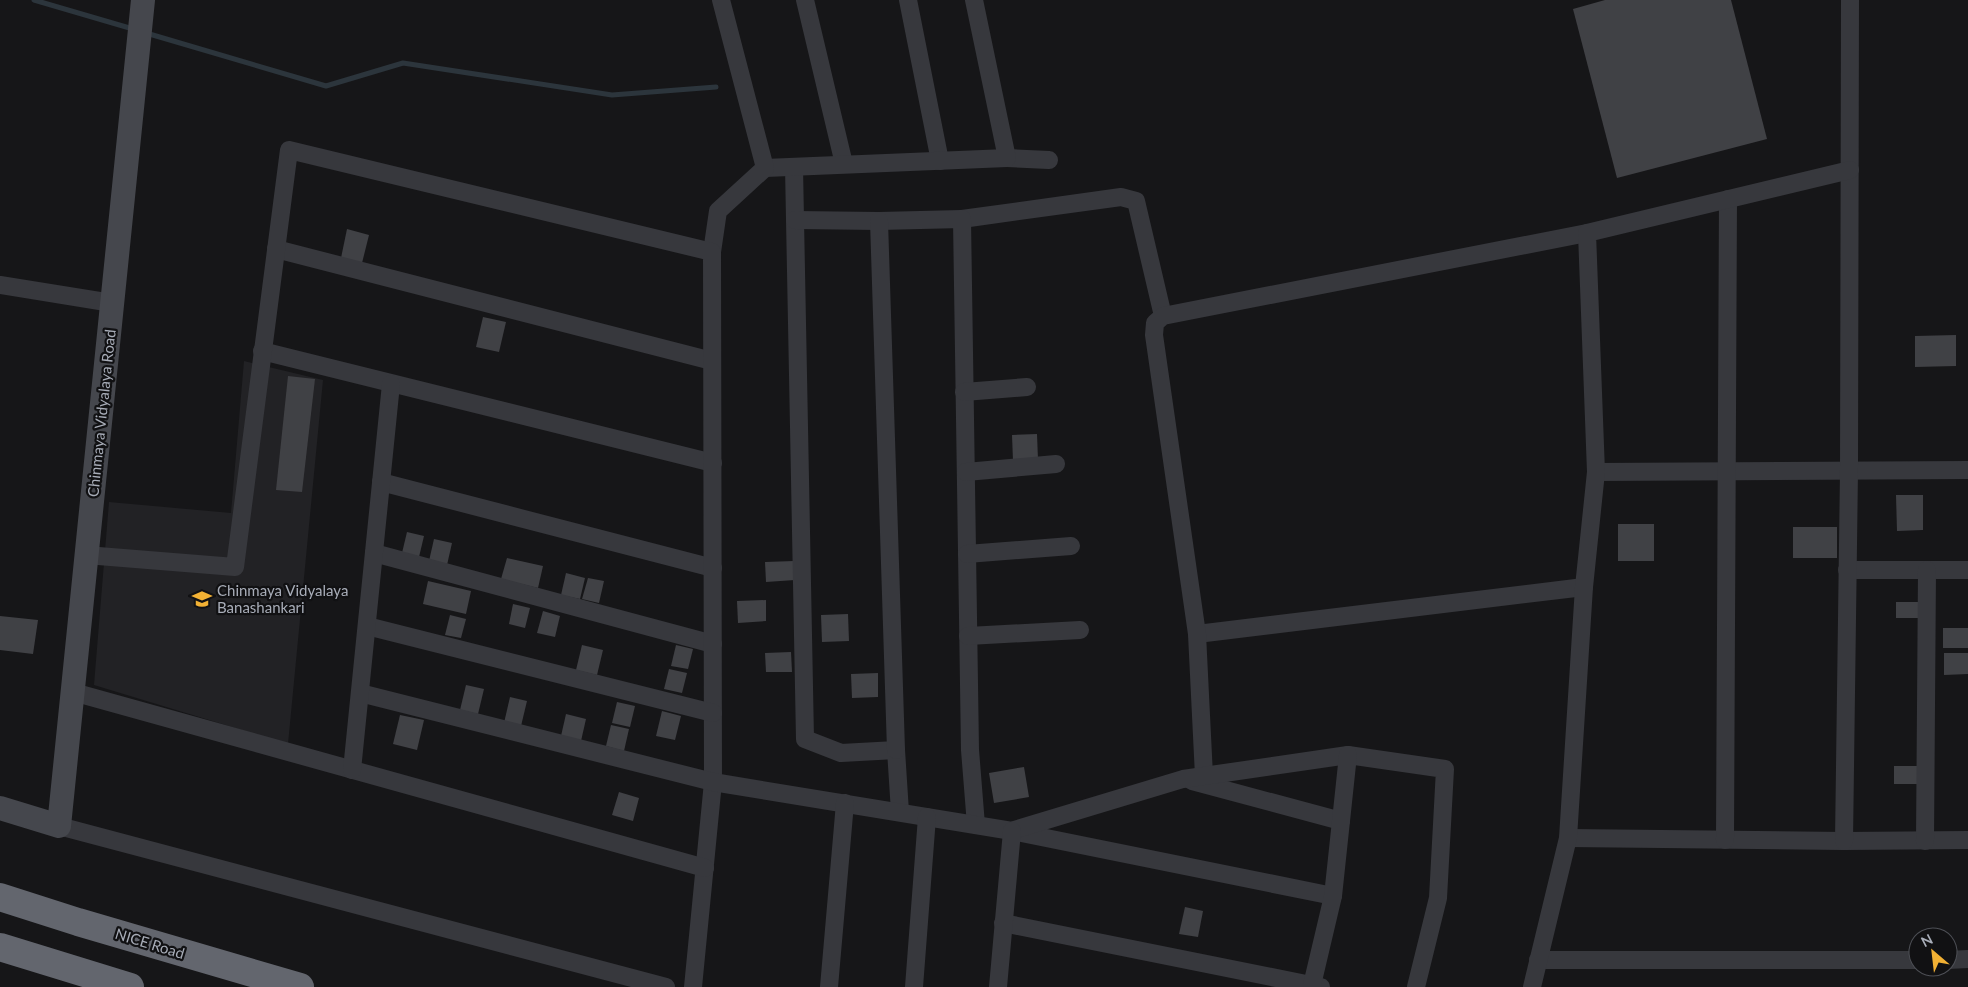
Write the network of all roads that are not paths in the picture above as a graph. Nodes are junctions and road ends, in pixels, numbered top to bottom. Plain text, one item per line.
1 (142, 0) edge
2 (721, 0) edge
3 (805, 0) edge
4 (908, 0) edge
5 (974, 0) edge
6 (1850, 0) edge
7 (1007, 158) junction
8 (1050, 160) dead end
9 (940, 161) junction
10 (844, 164) junction
11 (794, 167) junction
12 (765, 168) junction
13 (1850, 170) junction
14 (1728, 199) junction
15 (795, 220) junction
16 (962, 220) junction
17 (879, 221) junction
18 (1588, 233) junction
19 (276, 249) junction
20 (712, 252) junction
21 (0, 285) edge
22 (112, 303) junction
23 (1162, 316) junction
24 (262, 351) junction
25 (712, 361) junction
26 (391, 384) junction
27 (1027, 387) dead end
28 (964, 392) junction
29 (712, 463) junction
30 (1056, 464) dead end
31 (1968, 470) edge
32 (1849, 471) junction
33 (966, 472) junction
34 (1596, 472) junction
35 (1727, 472) junction
36 (381, 482) junction
37 (1071, 546) dead end
38 (374, 554) junction
39 (967, 554) junction
40 (86, 555) junction
41 (713, 568) junction
42 (1847, 570) junction
43 (1927, 570) junction
44 (1968, 570) edge
45 (1584, 587) junction
46 (367, 626) junction
47 (1080, 630) dead end
48 (1197, 634) junction
49 (968, 636) junction
50 (713, 644) junction
51 (73, 692) junction
52 (360, 693) junction
53 (713, 713) junction
54 (896, 750) junction
55 (1348, 755) junction
56 (352, 770) junction
57 (1204, 776) junction
58 (1184, 779) junction
59 (713, 782) junction
60 (845, 803) junction
61 (0, 808) edge
62 (900, 812) junction
63 (927, 817) junction
64 (1341, 821) junction
65 (976, 825) junction
66 (59, 826) junction
67 (1012, 831) junction
68 (1568, 838) junction
69 (1725, 840) junction
70 (1968, 840) edge
71 (1844, 841) junction
72 (1925, 841) junction
73 (705, 868) junction
74 (1333, 896) junction
75 (0, 897) edge
76 (1004, 922) junction
77 (0, 947) edge
78 (1538, 960) junction
79 (1908, 960) edge
80 (1316, 986) edge
81 (130, 987) edge
82 (300, 987) edge
83 (666, 987) edge
84 (693, 987) edge
85 (829, 987) edge
86 (914, 987) edge
87 (998, 987) edge
88 (1416, 987) edge
89 (1532, 987) edge

1 - 22 street, Chinmaya Vidyalaya Road
2 - 12 street
3 - 10 street
4 - 9 street
5 - 7 street
6 - 13 street
7 - 8 street
7 - 9 street
9 - 10 street
10 - 11 street
11 - 12 street
11 - 15 street
12 - 20 street
13 - 14 street
13 - 32 street
14 - 18 street
14 - 35 street
15 - 17 street
15 - 54 street
16 - 17 street
16 - 23 street
16 - 28 street
17 - 54 street
18 - 23 street
18 - 34 street
19 - 20 street
19 - 24 street
19 - 25 street
20 - 25 street
21 - 22 street
22 - 40 street, Chinmaya Vidyalaya Road
23 - 48 street
24 - 26 street
24 - 40 street
25 - 29 street
26 - 29 street
26 - 36 street
27 - 28 street
28 - 33 street
29 - 41 street
30 - 33 street
31 - 32 street
32 - 35 street
32 - 42 street
33 - 39 street
34 - 35 street
34 - 45 street
35 - 69 street
36 - 38 street
36 - 41 street
37 - 39 street
38 - 46 street
38 - 50 street
39 - 49 street
40 - 51 street, Chinmaya Vidyalaya Road
41 - 50 street
42 - 43 street
42 - 71 street
43 - 44 street
43 - 72 street
45 - 48 street
45 - 68 street
46 - 52 street
46 - 53 street
47 - 49 street
48 - 57 street
49 - 65 street
50 - 53 street
51 - 56 street
51 - 66 street, Chinmaya Vidyalaya Road
52 - 56 street
52 - 59 street
53 - 59 street
54 - 62 street
55 - 57 street
55 - 64 street
55 - 88 street
56 - 73 street
57 - 58 street
58 - 64 street
58 - 67 street
59 - 60 street
59 - 73 street
60 - 62 street
60 - 85 street
61 - 66 street
62 - 63 street
63 - 65 street
63 - 86 street
64 - 74 street
65 - 67 street
66 - 83 street
67 - 74 street
67 - 76 street
68 - 69 street
68 - 78 street
69 - 71 street
70 - 72 street
71 - 72 street
73 - 84 street
74 - 80 street
75 - 82 highway, NICE Road
76 - 80 street
76 - 87 street
77 - 81 highway
78 - 79 street
78 - 89 street

